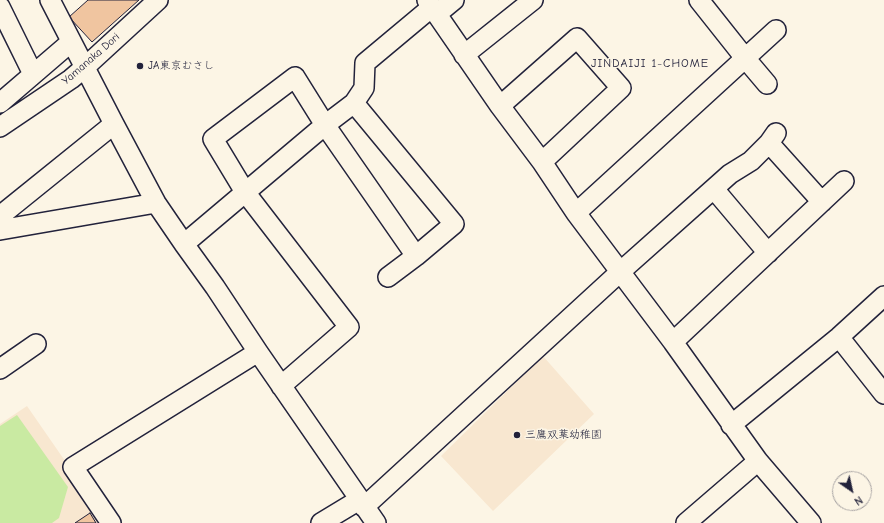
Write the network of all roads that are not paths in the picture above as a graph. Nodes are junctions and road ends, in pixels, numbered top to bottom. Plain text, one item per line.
1 (50, 0) edge
2 (158, 0) edge
3 (454, 0) edge
4 (533, 0) edge
5 (699, 0) edge
6 (0, 7) edge
7 (432, 7) edge
8 (776, 30) dead end
9 (71, 42) junction
10 (464, 55) junction
11 (745, 58) junction
12 (84, 68) junction
13 (33, 74) junction
14 (767, 84) dead end
15 (0, 103) edge
16 (354, 103) junction
17 (500, 106) junction
18 (2, 121) edge
19 (114, 124) junction
20 (325, 125) junction
21 (542, 162) junction
22 (844, 181) dead end
23 (714, 189) junction
24 (245, 192) junction
25 (822, 202) junction
26 (156, 203) junction
27 (576, 213) junction
28 (0, 216) edge
29 (0, 230) edge
30 (184, 244) junction
31 (768, 253) junction
32 (416, 256) junction
33 (620, 272) junction
34 (388, 278) dead end
35 (884, 296) edge
36 (838, 338) junction
37 (673, 342) junction
38 (36, 344) dead end
39 (258, 352) junction
40 (0, 369) edge
41 (281, 386) junction
42 (884, 394) edge
43 (731, 425) junction
44 (758, 461) junction
45 (361, 503) junction
46 (111, 523) edge
47 (321, 523) edge
48 (376, 523) edge
49 (686, 523) edge
50 (811, 523) edge

1 - 9 street
2 - 12 street, Yamanaka Dori
3 - 7 street
4 - 10 street
5 - 11 street
6 - 13 street
7 - 10 street
7 - 16 street
8 - 11 street
9 - 12 street
9 - 13 street
10 - 17 street
11 - 14 street
11 - 27 street
12 - 18 street, Yamanaka Dori
12 - 19 street
13 - 15 street
16 - 20 street
16 - 32 street
17 - 21 street
17 - 21 street
19 - 26 street
19 - 28 street
20 - 24 street
20 - 24 street
20 - 32 street
21 - 27 street
22 - 25 street
23 - 25 street
23 - 31 street
23 - 33 street
24 - 30 street
24 - 41 street
25 - 31 street
26 - 29 street
26 - 30 street
27 - 33 street
30 - 39 street
31 - 37 street
32 - 34 street
33 - 37 street
33 - 45 street
35 - 36 street
36 - 42 street
36 - 43 street
37 - 43 street
38 - 40 street
39 - 41 street
39 - 46 street
41 - 45 street
43 - 44 street
44 - 49 street
44 - 50 street
45 - 47 street
45 - 48 street

